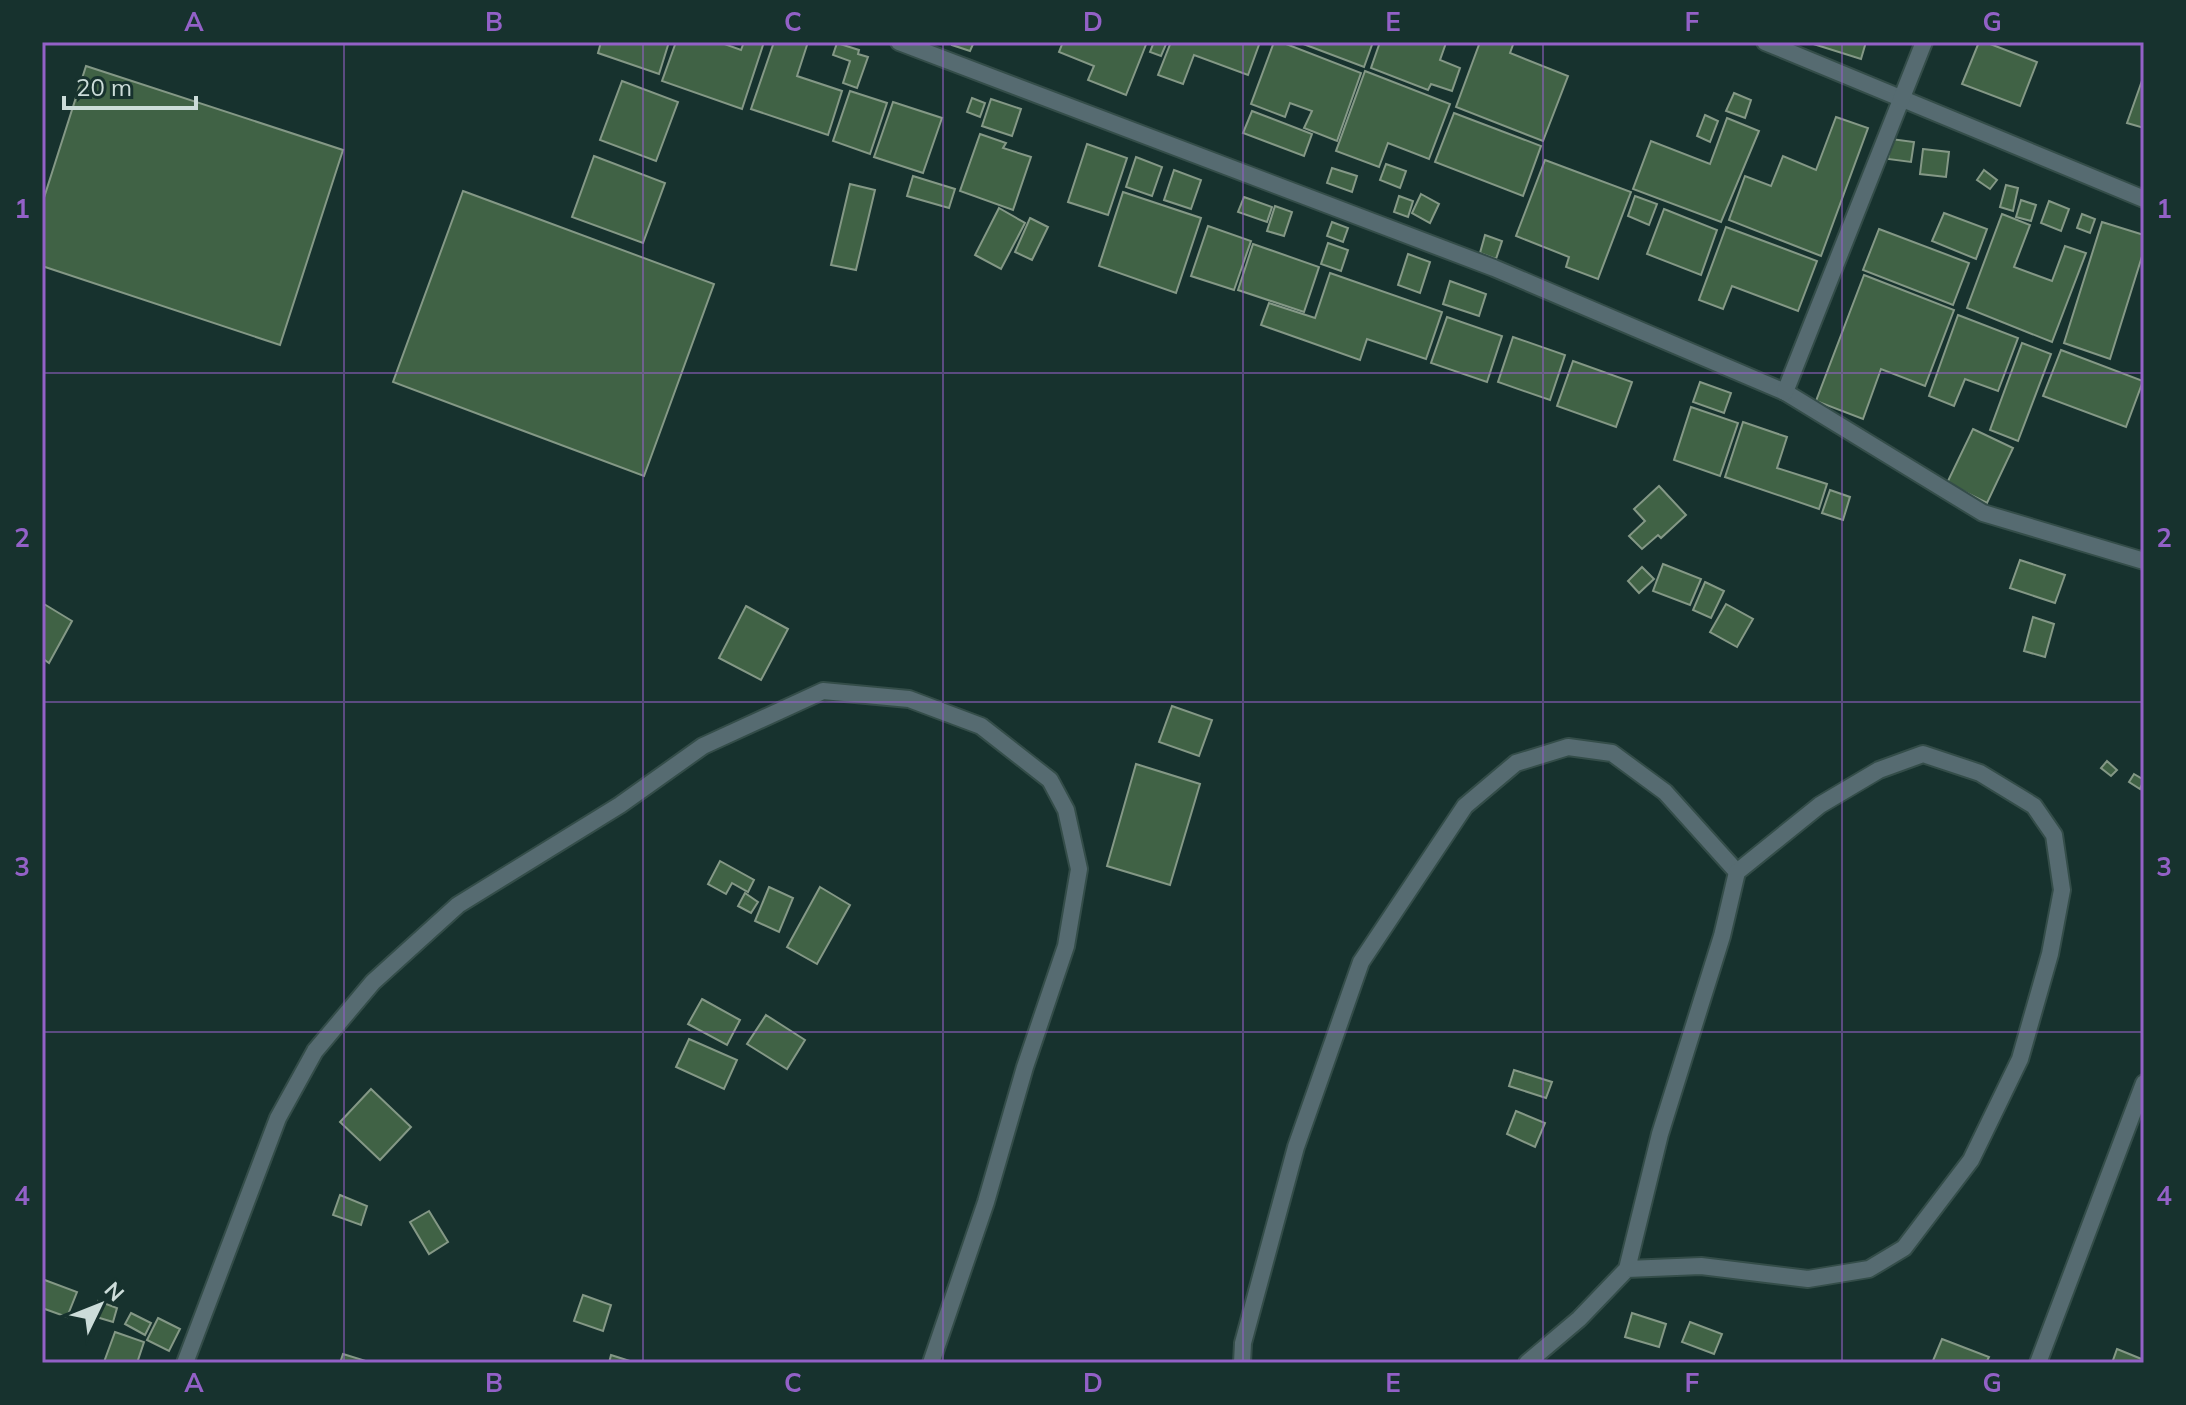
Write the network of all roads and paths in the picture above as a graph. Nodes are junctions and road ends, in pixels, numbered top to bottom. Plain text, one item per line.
1 (899, 42) edge
2 (1765, 42) edge
3 (1924, 42) edge
4 (1904, 97) junction
5 (2144, 199) edge
6 (1785, 392) junction
7 (2144, 561) edge
8 (1737, 872) junction
9 (2144, 1083) edge
10 (1627, 1269) junction
11 (185, 1363) edge
12 (931, 1363) edge
13 (1242, 1363) edge
14 (1527, 1363) edge
15 (2038, 1363) edge

1 - 6 street
2 - 4 street
3 - 4 street
4 - 5 street
4 - 6 street
6 - 7 street
8 - 10 street
8 - 10 street
8 - 13 street
9 - 15 street
10 - 14 street
11 - 12 street

